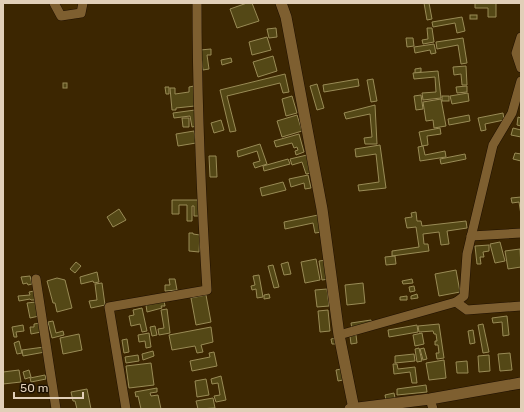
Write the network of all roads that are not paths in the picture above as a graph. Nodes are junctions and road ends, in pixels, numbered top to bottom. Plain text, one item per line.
1 (54, 3) edge
2 (83, 3) edge
3 (197, 3) edge
4 (282, 3) edge
5 (521, 37) edge
6 (521, 68) edge
7 (521, 82) edge
8 (521, 233) edge
9 (470, 236) junction
10 (36, 279) dead end
11 (456, 302) junction
12 (521, 306) edge
13 (339, 335) junction
14 (521, 383) edge
15 (432, 404) edge
16 (56, 409) edge
17 (126, 409) edge
18 (350, 409) edge
19 (354, 409) edge

1 - 2 street
3 - 17 street
4 - 13 street
5 - 6 street
7 - 9 street
8 - 9 street
9 - 11 street
10 - 16 street
11 - 12 street
11 - 13 street
13 - 19 street
14 - 15 street
15 - 19 street
18 - 19 street

